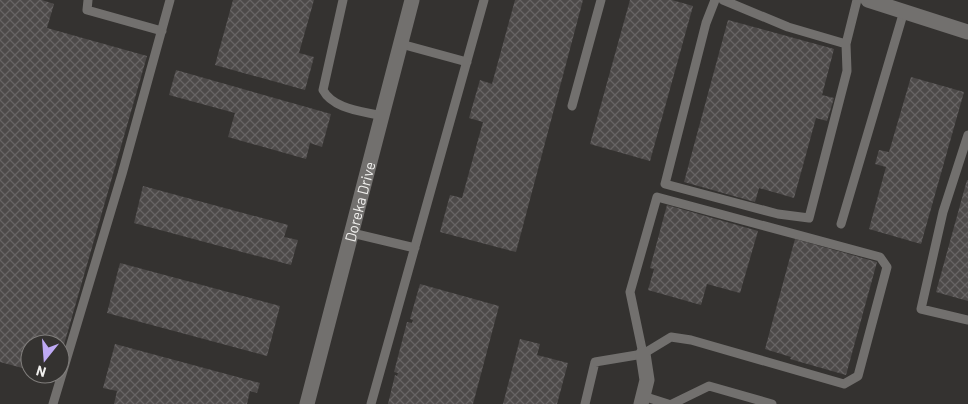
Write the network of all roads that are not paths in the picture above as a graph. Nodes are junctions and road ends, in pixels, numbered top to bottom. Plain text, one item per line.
1 (88, 0) edge
2 (170, 0) edge
3 (343, 0) edge
4 (412, 0) edge
5 (484, 0) edge
6 (601, 0) edge
7 (715, 0) edge
8 (723, 0) edge
9 (857, 0) edge
10 (869, 0) edge
11 (904, 11) junction
12 (162, 31) junction
13 (968, 32) edge
14 (401, 44) junction
15 (846, 44) junction
16 (467, 62) junction
17 (572, 106) dead end
18 (382, 116) junction
19 (968, 135) edge
20 (841, 224) dead end
21 (352, 233) junction
22 (415, 248) junction
23 (968, 320) edge
24 (642, 354) junction
25 (642, 400) edge
26 (53, 404) edge
27 (308, 404) edge
28 (371, 404) edge
29 (585, 404) edge
30 (670, 404) edge
31 (772, 404) edge

1 - 12 lane
2 - 12 lane
3 - 18 lane
4 - 14 street, Doreka Drive
5 - 16 lane
6 - 17 lane
7 - 15 lane
8 - 15 lane
9 - 15 lane
10 - 11 street
11 - 13 street
11 - 20 lane
12 - 26 lane
14 - 16 lane
14 - 18 street, Doreka Drive
16 - 22 lane
18 - 21 street, Doreka Drive
19 - 23 lane
21 - 22 lane
21 - 27 street, Doreka Drive
22 - 28 lane
24 - 24 lane
24 - 25 street
24 - 29 lane
25 - 30 lane
30 - 31 lane

